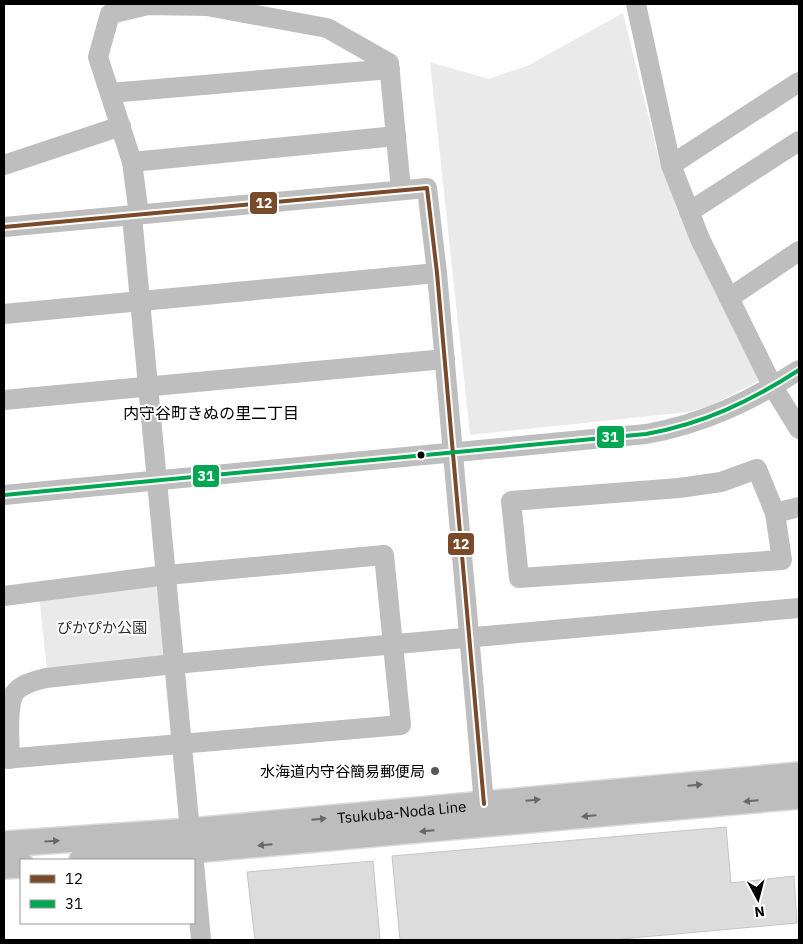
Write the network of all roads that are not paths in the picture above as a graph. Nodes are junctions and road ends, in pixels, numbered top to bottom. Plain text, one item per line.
1 (636, 4) edge
2 (390, 69) junction
3 (799, 82) edge
4 (110, 92) junction
5 (121, 126) junction
6 (396, 136) junction
7 (799, 141) edge
8 (132, 162) junction
9 (4, 165) edge
10 (671, 165) junction
11 (401, 190) junction
12 (689, 212) junction
13 (136, 216) junction
14 (4, 227) edge
15 (799, 251) edge
16 (437, 273) junction
17 (729, 298) junction
18 (141, 302) junction
19 (4, 314) edge
20 (445, 359) junction
21 (799, 370) edge
22 (148, 386) junction
23 (773, 387) junction
24 (4, 400) edge
25 (799, 429) edge
26 (453, 452) junction
27 (158, 479) junction
28 (4, 495) edge
29 (799, 508) edge
30 (775, 513) junction
31 (168, 575) junction
32 (4, 596) edge
33 (799, 608) edge
34 (470, 637) junction
35 (394, 644) junction
36 (174, 664) junction
37 (182, 744) junction
38 (7, 759) edge
39 (799, 775) edge
40 (799, 796) edge
41 (484, 804) junction
42 (4, 844) edge
43 (192, 851) edge
44 (94, 859) edge
45 (20, 865) edge
46 (4, 866) edge
47 (195, 881) edge
48 (201, 940) edge

1 - 10 street
2 - 4 street
2 - 4 street
2 - 6 street
3 - 10 street
4 - 5 street
5 - 8 street
5 - 9 street
6 - 8 street
6 - 11 street
7 - 12 street
8 - 13 street
10 - 12 street
11 - 13 street
11 - 16 street
12 - 17 street
13 - 14 street
13 - 18 street
15 - 17 street
16 - 18 street
16 - 20 street
17 - 23 street
18 - 19 street
18 - 22 street
20 - 22 street
20 - 26 street
21 - 23 street
22 - 24 street
22 - 27 street
23 - 25 street
23 - 26 street
26 - 27 street
26 - 34 street
27 - 28 street
27 - 31 street
29 - 30 street
30 - 30 street
31 - 32 street
31 - 35 street
31 - 36 street
33 - 34 street
34 - 35 street
34 - 41 street
35 - 36 street
35 - 37 street
36 - 37 street
36 - 38 street
37 - 38 street
37 - 43 street
41 -> 39 main road, Tsukuba-Noda Line
40 -> 43 main road, Tsukuba-Noda Line
43 -> 41 main road, Tsukuba-Noda Line
42 -> 43 main road, Tsukuba-Noda Line
43 - 44 main road, Tsukuba-Noda Line
45 - 46 main road
47 - 48 street

